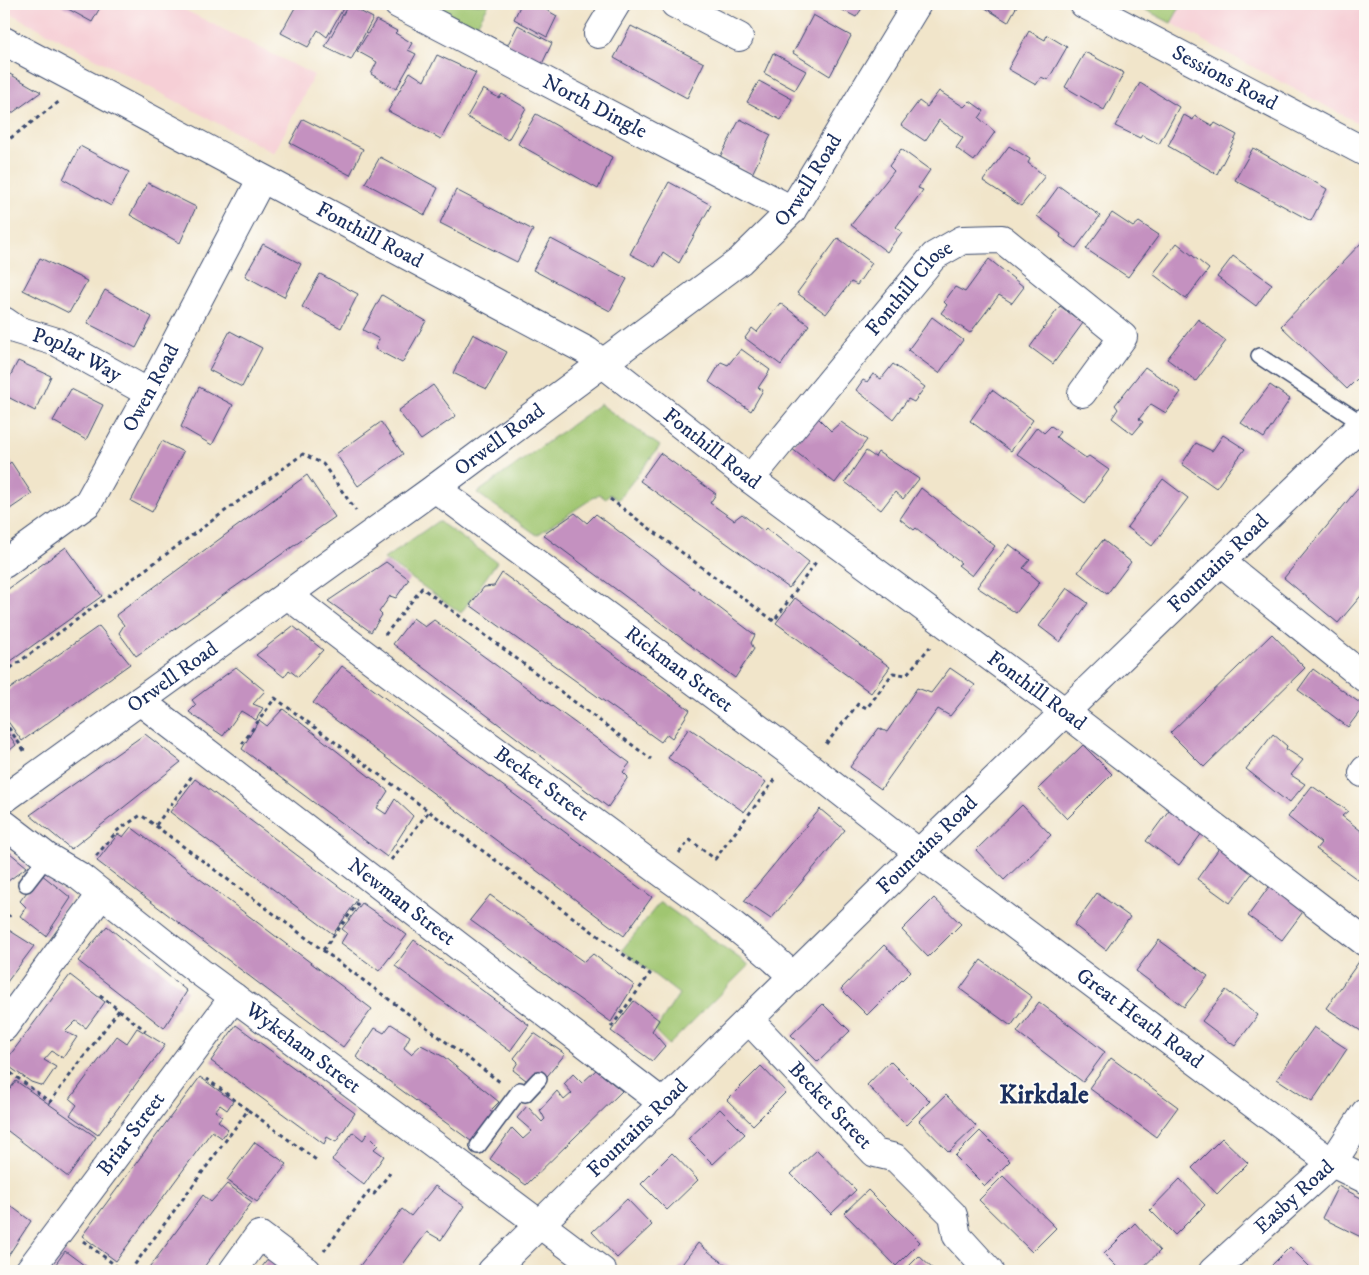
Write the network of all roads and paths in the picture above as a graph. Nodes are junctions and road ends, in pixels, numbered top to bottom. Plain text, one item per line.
1 (398, 4) edge
2 (616, 4) edge
3 (675, 4) edge
4 (917, 4) edge
5 (1084, 4) edge
6 (598, 34) dead end
7 (739, 37) dead end
8 (4, 42) edge
9 (71, 76) junction
10 (4, 143) edge
11 (1365, 152) edge
12 (261, 180) junction
13 (792, 210) junction
14 (4, 321) edge
15 (1259, 356) dead end
16 (603, 365) junction
17 (149, 393) junction
18 (1082, 393) dead end
19 (1365, 424) edge
20 (750, 478) junction
21 (435, 488) junction
22 (610, 499) dead end
23 (373, 534) junction
24 (833, 540) junction
25 (1222, 562) junction
26 (4, 564) edge
27 (288, 595) junction
28 (948, 625) junction
29 (368, 659) junction
30 (4, 673) edge
31 (1365, 678) edge
32 (140, 701) junction
33 (1065, 712) junction
34 (4, 721) edge
35 (651, 759) dead end
36 (217, 760) junction
37 (801, 760) junction
38 (40, 773) junction
39 (4, 799) edge
40 (4, 824) edge
41 (156, 825) junction
42 (919, 853) junction
43 (47, 857) junction
44 (662, 873) junction
45 (79, 876) junction
46 (26, 884) dead end
47 (101, 895) junction
48 (10, 915) dead end
49 (4, 922) edge
50 (1365, 942) edge
51 (793, 977) junction
52 (99, 995) dead end
53 (234, 997) junction
54 (119, 1010) junction
55 (749, 1020) junction
56 (4, 1027) edge
57 (146, 1031) dead end
58 (594, 1050) junction
59 (185, 1062) junction
60 (4, 1068) edge
61 (539, 1080) dead end
62 (516, 1094) junction
63 (664, 1104) junction
64 (248, 1110) junction
65 (1365, 1114) edge
66 (478, 1146) dead end
67 (319, 1162) dead end
68 (1332, 1162) junction
69 (390, 1173) dead end
70 (1365, 1179) edge
71 (542, 1224) junction
72 (63, 1226) junction
73 (313, 1264) edge
74 (29, 1271) edge
75 (123, 1271) edge
76 (130, 1271) edge
77 (233, 1271) edge
78 (492, 1271) edge
79 (602, 1271) edge
80 (989, 1271) edge
81 (1213, 1271) edge

1 - 13 street, North Dingle
2 - 6 street
3 - 7 street
4 - 13 street, Orwell Road
5 - 11 street, Sessions Road
8 - 9 street, Fonthill Road
9 - 10 path
9 - 12 street, Fonthill Road
12 - 16 street, Fonthill Road
12 - 17 street, Owen Road
13 - 16 street, Orwell Road
14 - 17 street, Poplar Way
15 - 19 lane
16 - 20 street, Fonthill Road
16 - 21 street, Orwell Road
17 - 26 street, Owen Road
18 - 20 street, Fonthill Close
19 - 25 street, Fountains Road
20 - 24 street, Fonthill Road
21 - 23 street, Orwell Road
21 - 37 street, Rickman Street
22 - 24 path
23 - 27 street, Orwell Road
23 - 30 path
24 - 28 street, Fonthill Road
25 - 31 street
25 - 33 street, Fountains Road
27 - 29 street, Becket Street
27 - 32 street, Orwell Road
28 - 33 street, Fonthill Road
28 - 37 path
29 - 35 path
29 - 44 street, Becket Street
32 - 36 street, Newman Street
32 - 38 street, Orwell Road
33 - 42 street, Fountains Road
33 - 50 street, Fonthill Road
34 - 38 path
36 - 41 path
36 - 58 street, Newman Street
36 - 58 path
37 - 42 street, Rickman Street
37 - 44 path
38 - 39 street, Orwell Road
40 - 43 street, Wykeham Street
41 - 45 path
41 - 62 path
42 - 51 street, Fountains Road
42 - 68 street, Great Heath Road
43 - 45 street, Wykeham Street
43 - 46 lane
44 - 51 street, Becket Street
45 - 47 street, Wykeham Street
47 - 53 street, Wykeham Street
47 - 56 street
48 - 49 path
51 - 55 street, Fountains Road
52 - 54 path
53 - 59 street, Briar Street
53 - 71 street, Wykeham Street
54 - 57 path
54 - 60 path
55 - 63 street, Fountains Road
55 - 80 street, Becket Street
58 - 63 street, Newman Street
59 - 64 path
59 - 72 street, Briar Street
61 - 62 lane
62 - 66 lane
63 - 71 street, Fountains Road
64 - 67 path
64 - 76 path
65 - 68 street, Easby Road
68 - 70 street, Great Heath Road
68 - 81 street, Easby Road
69 - 73 path
71 - 78 street, Fountains Road
71 - 79 street, Wykeham Street
72 - 74 street, Briar Street
72 - 75 path
73 - 77 street

